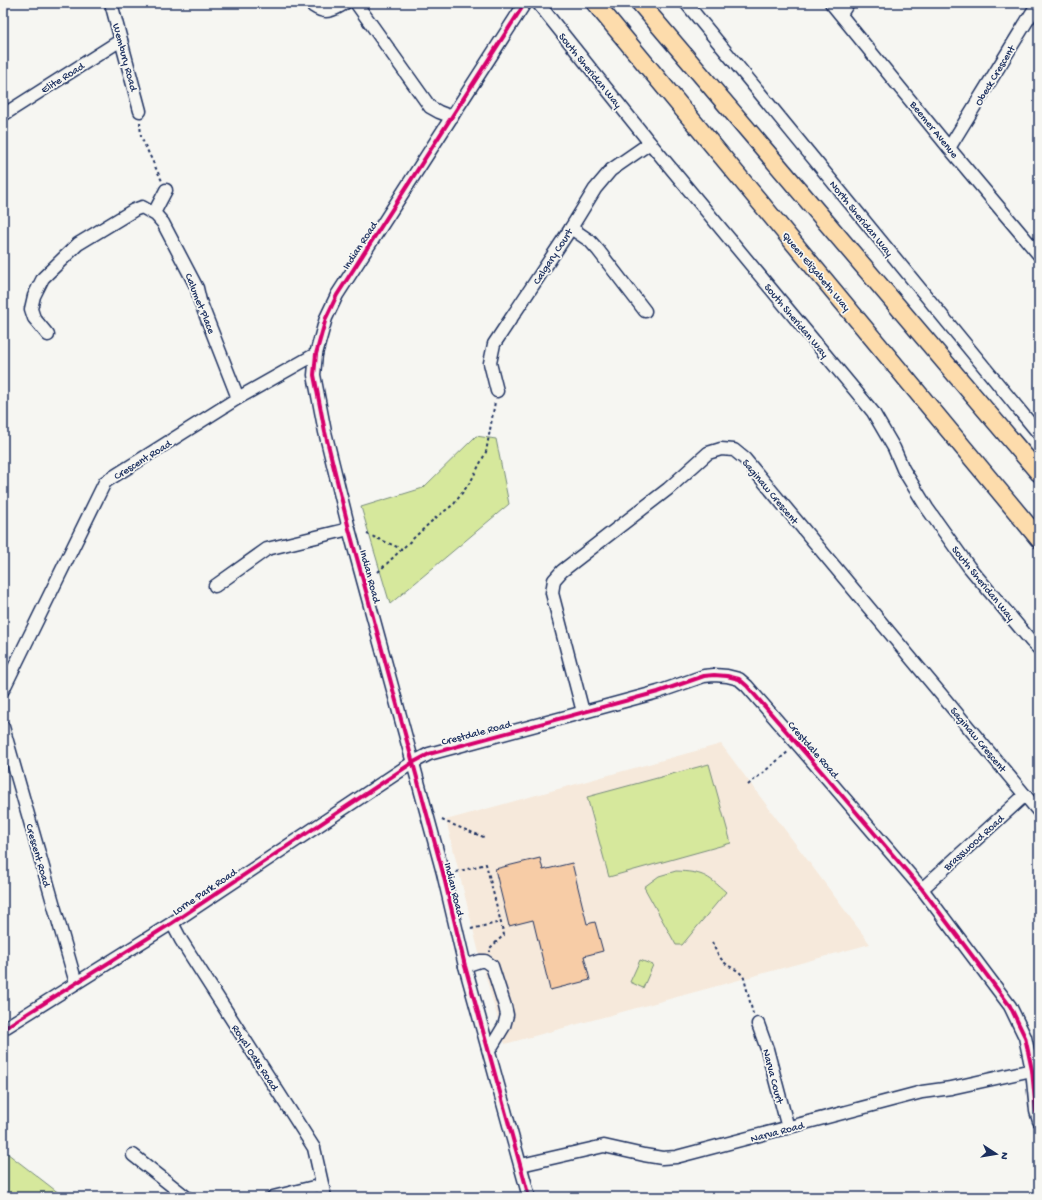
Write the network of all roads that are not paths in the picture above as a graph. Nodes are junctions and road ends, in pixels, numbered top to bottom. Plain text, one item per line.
1 (111, 3) edge
2 (315, 3) edge
3 (345, 3) edge
4 (356, 3) edge
5 (525, 3) edge
6 (538, 3) edge
7 (595, 3) edge
8 (640, 3) edge
9 (686, 3) edge
10 (831, 3) edge
11 (848, 3) edge
12 (1038, 3) edge
13 (841, 14) junction
14 (121, 40) junction
15 (140, 111) road end
16 (3, 115) edge
17 (452, 117) junction
18 (650, 143) junction
19 (950, 148) junction
20 (166, 190) road end
21 (154, 213) junction
22 (571, 228) junction
23 (1039, 255) edge
24 (646, 311) dead end
25 (48, 334) dead end
26 (316, 354) junction
27 (496, 390) road end
28 (238, 398) junction
29 (1039, 434) edge
30 (1039, 473) edge
31 (349, 529) junction
32 (1039, 539) edge
33 (215, 586) dead end
34 (1039, 649) edge
35 (3, 690) edge
36 (583, 712) junction
37 (3, 727) edge
38 (412, 763) junction
39 (1025, 795) junction
40 (1039, 812) edge
41 (922, 889) junction
42 (172, 923) junction
43 (465, 966) junction
44 (76, 982) junction
45 (758, 1024) road end
46 (3, 1029) edge
47 (489, 1051) junction
48 (1032, 1070) junction
49 (1039, 1120) edge
50 (788, 1128) junction
51 (133, 1155) dead end
52 (521, 1165) junction
53 (324, 1191) edge
54 (186, 1197) edge
55 (273, 1197) edge
56 (530, 1197) edge

1 - 14 street, Wembury Road
2 - 3 street
4 - 17 street
5 - 17 street, Indian Road
6 - 18 street, South Sheridan Way
7 - 32 highway, Queen Elizabeth Way
8 - 30 highway
9 - 29 street, North Sheridan Way
10 - 13 street, Beemer Avenue
11 - 13 street
12 - 19 street, Obeck Crescent
13 - 19 street, Beemer Avenue
14 - 15 street, Wembury Road
14 - 16 street, Elite Road
17 - 26 street, Indian Road
18 - 22 street, Calgary Court
18 - 34 street, South Sheridan Way
19 - 23 street, Beemer Avenue
20 - 21 street
21 - 25 street
21 - 28 street, Calumet Place
22 - 24 street
22 - 27 street, Calgary Court
26 - 28 street, Crescent Road
26 - 31 street, Indian Road
28 - 35 street, Crescent Road
31 - 33 street
31 - 38 street, Indian Road
36 - 38 street, Crestdale Road
36 - 39 street, Saginaw Crescent
36 - 41 street, Crestdale Road
37 - 44 street, Crescent Road
38 - 42 street, Lorne Park Road
38 - 43 street, Indian Road
39 - 40 street, Saginaw Crescent
39 - 41 street, Brasswood Road
41 - 48 street, Crestdale Road
42 - 44 street, Lorne Park Road
42 - 53 street, Royal Oaks Road
43 - 47 street, Indian Road
43 - 47 street
44 - 46 street, Lorne Park Road
45 - 50 street, Narva Court
47 - 52 street, Indian Road
48 - 49 street, Crestdale Road
48 - 50 street, Narva Road
50 - 52 street, Narva Road
51 - 54 street
52 - 56 street, Indian Road
53 - 55 street

